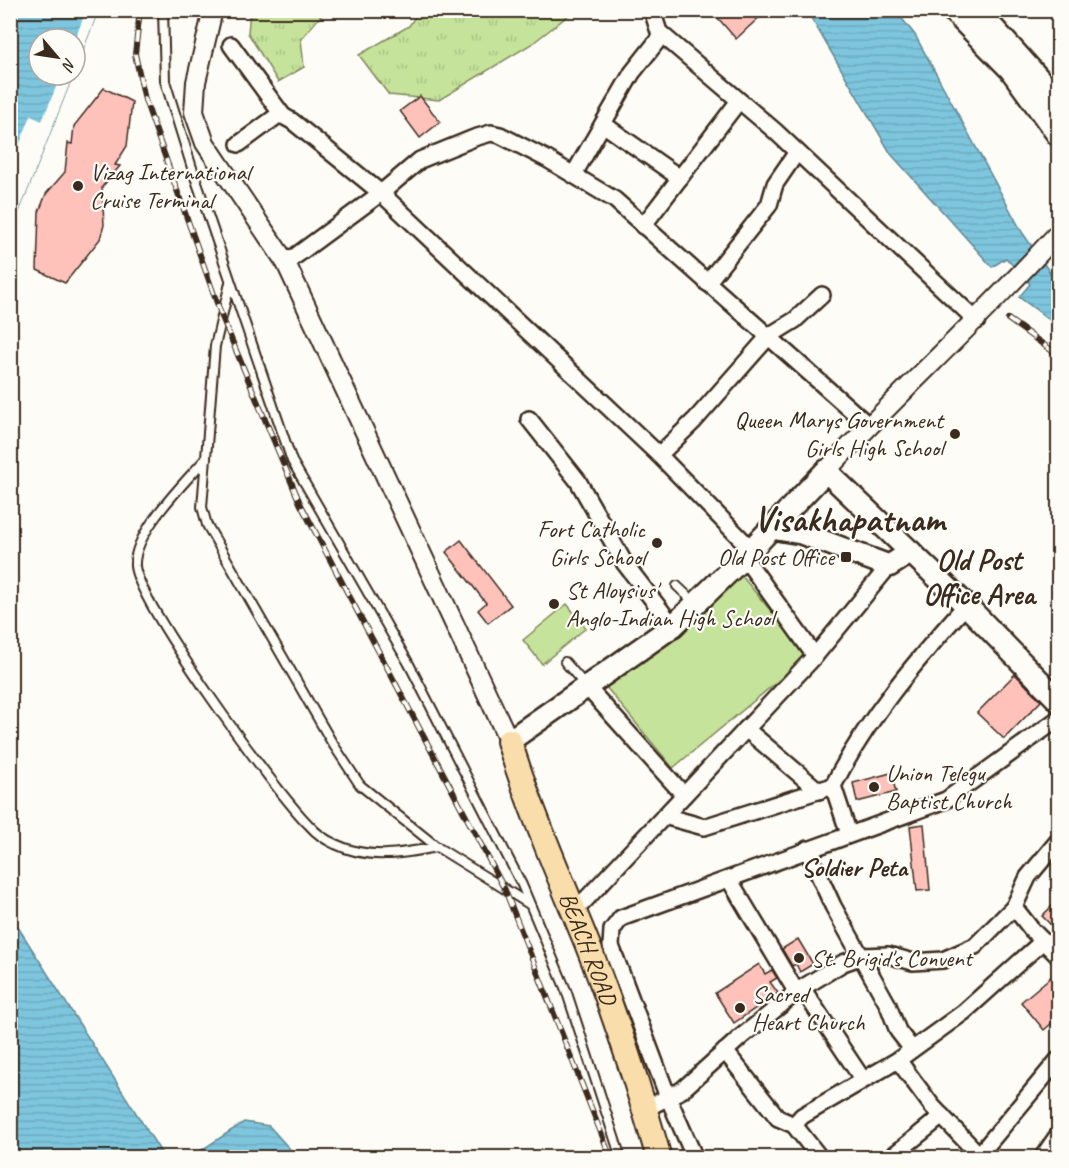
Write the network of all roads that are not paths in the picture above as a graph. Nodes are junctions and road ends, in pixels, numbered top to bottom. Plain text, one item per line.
1 (163, 10) edge
2 (213, 10) edge
3 (652, 10) edge
4 (952, 10) edge
5 (977, 10) edge
6 (662, 35) junction
7 (231, 45) dead end
8 (1059, 100) edge
9 (738, 102) junction
10 (283, 116) junction
11 (603, 124) junction
12 (1059, 135) edge
13 (239, 144) dead end
14 (796, 152) junction
15 (574, 174) junction
16 (680, 178) junction
17 (381, 193) junction
18 (643, 226) junction
19 (1057, 234) edge
20 (286, 263) junction
21 (230, 281) junction
22 (707, 283) junction
23 (822, 295) dead end
24 (977, 321) junction
25 (769, 336) junction
26 (529, 419) dead end
27 (868, 425) junction
28 (659, 455) junction
29 (206, 458) junction
30 (826, 471) junction
31 (771, 528) junction
32 (911, 552) junction
33 (747, 553) junction
34 (889, 566) junction
35 (677, 586) dead end
36 (695, 603) junction
37 (966, 605) junction
38 (673, 626) junction
39 (815, 656) junction
40 (565, 662) dead end
41 (587, 687) junction
42 (1059, 700) edge
43 (1059, 719) edge
44 (746, 729) junction
45 (509, 741) junction
46 (826, 788) junction
47 (684, 795) junction
48 (664, 816) junction
49 (849, 834) junction
50 (1059, 841) edge
51 (437, 848) junction
52 (807, 849) junction
53 (729, 879) junction
54 (529, 904) junction
55 (1014, 906) junction
56 (574, 912) junction
57 (1043, 940) junction
58 (863, 956) junction
59 (1059, 956) edge
60 (799, 990) junction
61 (912, 1049) junction
62 (725, 1052) junction
63 (898, 1060) junction
64 (1059, 1060) edge
65 (863, 1080) junction
66 (668, 1097) junction
67 (645, 1109) junction
68 (942, 1116) junction
69 (794, 1125) junction
70 (1059, 1135) edge
71 (694, 1156) dead end
72 (981, 1156) edge
73 (621, 1158) edge
74 (659, 1158) edge
75 (820, 1158) edge
76 (890, 1158) edge
77 (1042, 1158) edge

1 - 21 lane
2 - 20 street
3 - 6 street
4 - 12 main road
5 - 8 main road
6 - 9 street
6 - 11 street
7 - 10 street
9 - 14 street
9 - 16 street
10 - 13 street
10 - 17 street
11 - 15 street
11 - 16 street
14 - 22 street
14 - 24 street
15 - 17 street
15 - 18 street
16 - 18 street
17 - 20 street
17 - 28 street
18 - 22 street
19 - 24 street
20 - 45 street
21 - 29 lane
21 - 54 lane
22 - 25 street
23 - 25 street
24 - 27 street
25 - 27 street
25 - 28 street
26 - 38 street
27 - 30 street
28 - 33 street
29 - 51 lane
29 - 51 lane
30 - 31 main road
30 - 32 main road
31 - 33 main road
31 - 34 main road
32 - 34 main road
32 - 37 main road
33 - 36 main road
33 - 39 street
34 - 39 street
35 - 36 lane
36 - 38 main road
37 - 42 main road
37 - 46 street
38 - 41 main road
39 - 44 street
40 - 41 lane
41 - 45 main road
41 - 47 street
43 - 49 street
44 - 46 street
44 - 47 street
45 - 56 main road, BEACH ROAD
46 - 48 street
46 - 49 street
47 - 48 street
48 - 56 street
49 - 52 street
50 - 55 street
51 - 54 lane
52 - 53 street
52 - 58 street
53 - 60 street
53 - 66 street
54 - 73 lane
55 - 57 street
55 - 58 street
56 - 67 main road, BEACH ROAD
57 - 59 street
57 - 61 street
58 - 60 street
58 - 61 street
60 - 62 street
60 - 65 street
61 - 63 street
62 - 66 street
62 - 69 street
63 - 65 street
63 - 68 street
64 - 72 street
65 - 69 street
66 - 67 street
66 - 71 street
67 - 74 main road, BEACH ROAD
68 - 72 street
68 - 76 street
69 - 75 street
70 - 77 street

